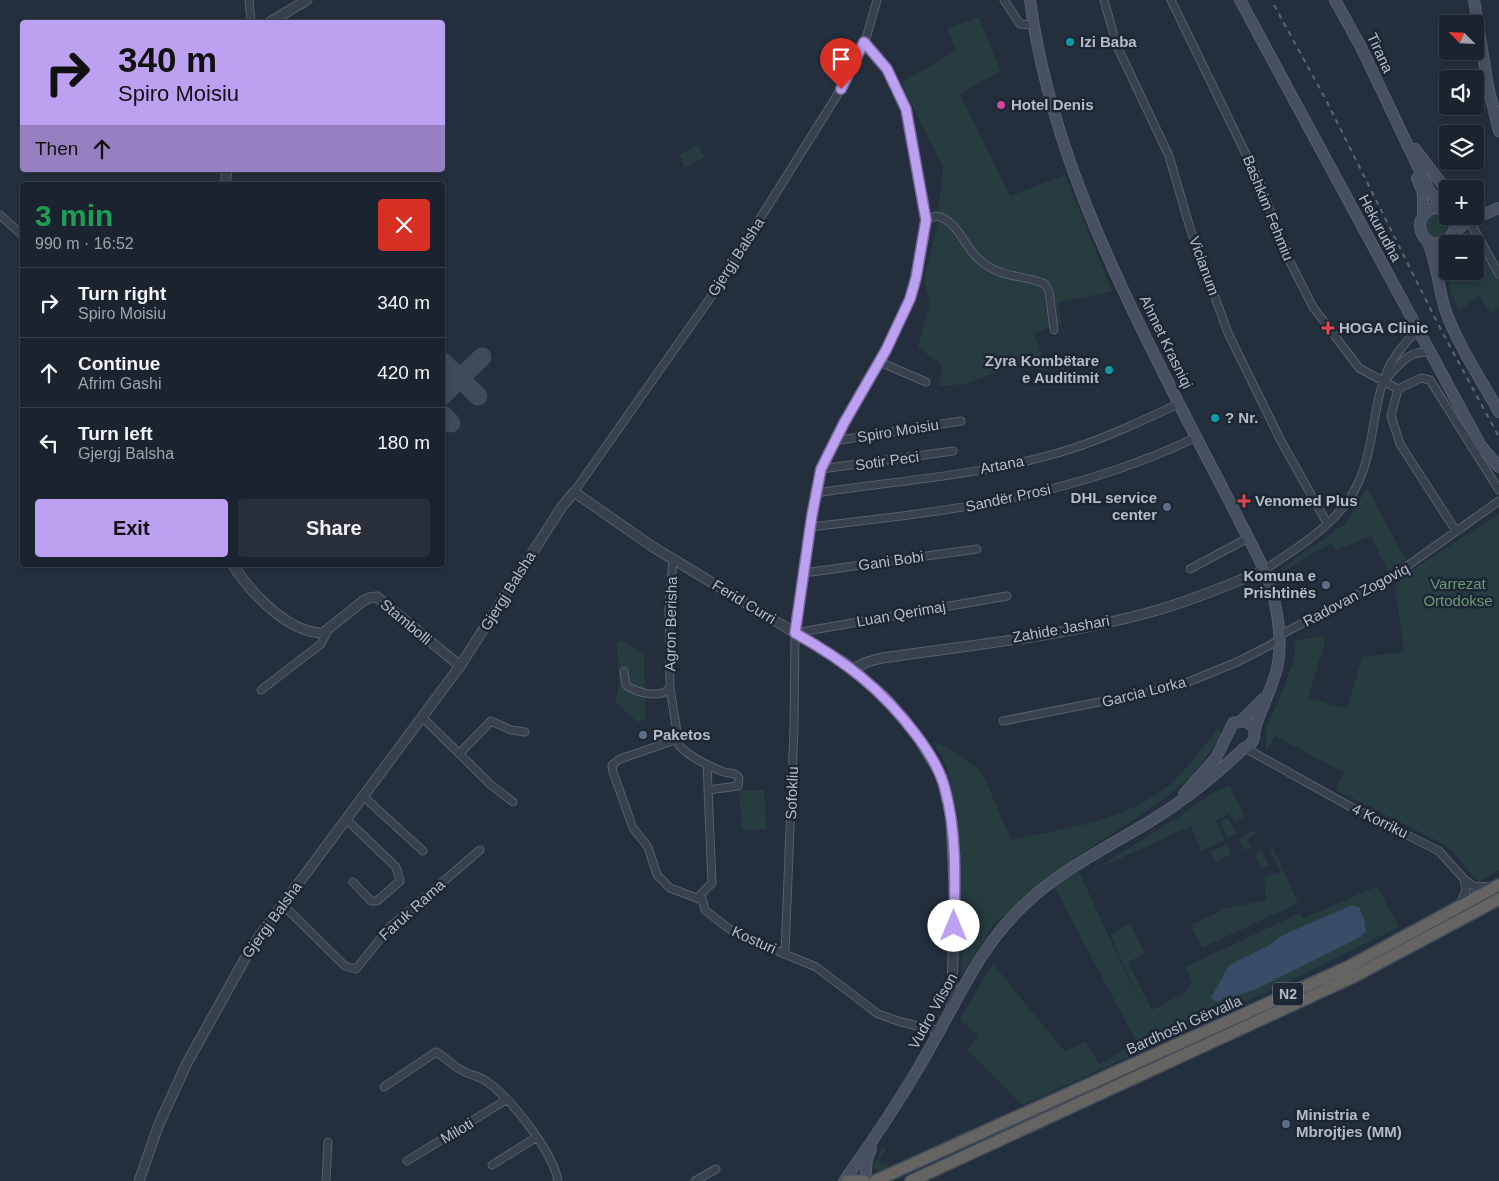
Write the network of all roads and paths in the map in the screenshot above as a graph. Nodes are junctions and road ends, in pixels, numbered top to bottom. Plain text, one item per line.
1 (249, 0) edge
2 (307, 0) edge
3 (877, 0) edge
4 (1004, 0) edge
5 (1030, 0) edge
6 (1104, 0) edge
7 (1171, 0) edge
8 (1240, 0) edge
9 (1335, 0) edge
10 (1474, 0) edge
11 (251, 20) edge
12 (273, 20) edge
13 (1034, 25) junction
14 (864, 42) junction
15 (1396, 121) junction
16 (1499, 131) edge
17 (1439, 180) edge
18 (1439, 202) edge
19 (1499, 208) edge
20 (1439, 209) edge
21 (1484, 213) edge
22 (1424, 214) junction
23 (0, 215) edge
24 (926, 220) junction
25 (1454, 225) edge
26 (1464, 225) edge
27 (1479, 225) edge
28 (1455, 232) junction
29 (20, 233) edge
30 (1452, 235) edge
31 (1428, 242) junction
32 (1439, 244) edge
33 (1499, 274) edge
34 (1441, 280) edge
35 (1441, 285) junction
36 (1418, 329) junction
37 (1054, 330) dead end
38 (1431, 353) junction
39 (880, 362) junction
40 (926, 382) dead end
41 (1384, 383) junction
42 (1398, 389) junction
43 (1180, 403) junction
44 (1499, 412) edge
45 (961, 421) dead end
46 (1197, 437) junction
47 (834, 441) junction
48 (953, 451) dead end
49 (1499, 467) edge
50 (821, 469) junction
51 (1499, 490) edge
52 (574, 492) junction
53 (816, 493) junction
54 (1499, 502) edge
55 (1327, 523) junction
56 (810, 528) junction
57 (1456, 532) junction
58 (1248, 538) junction
59 (977, 549) dead end
60 (673, 560) junction
61 (235, 567) edge
62 (1190, 570) dead end
63 (1264, 570) junction
64 (804, 573) junction
65 (1007, 596) dead end
66 (327, 632) junction
67 (795, 633) junction
68 (1278, 638) junction
69 (460, 666) junction
70 (853, 669) junction
71 (624, 670) dead end
72 (670, 688) junction
73 (261, 690) dead end
74 (1270, 690) junction
75 (422, 717) junction
76 (1242, 720) junction
77 (1003, 721) dead end
78 (525, 732) dead end
79 (1255, 733) junction
80 (1228, 736) junction
81 (678, 739) junction
82 (1245, 748) junction
83 (460, 753) junction
84 (1260, 756) junction
85 (707, 764) junction
86 (708, 790) junction
87 (364, 797) junction
88 (513, 802) dead end
89 (1173, 805) junction
90 (347, 820) junction
91 (480, 850) dead end
92 (423, 851) dead end
93 (1464, 879) junction
94 (353, 882) dead end
95 (1498, 886) edge
96 (1499, 899) edge
97 (702, 900) junction
98 (283, 905) junction
99 (1458, 909) junction
100 (785, 953) junction
101 (950, 1010) junction
102 (940, 1031) junction
103 (384, 1087) dead end
104 (506, 1100) junction
105 (876, 1136) junction
106 (537, 1137) junction
107 (328, 1142) dead end
108 (407, 1161) dead end
109 (492, 1165) dead end
110 (716, 1169) dead end
111 (139, 1181) edge
112 (326, 1181) edge
113 (558, 1181) edge
114 (694, 1181) edge
115 (845, 1181) edge
116 (865, 1181) edge
117 (875, 1181) edge
118 (911, 1181) edge

1 - 11 street
2 - 12 street
3 - 14 street, Gjergj Balsha
4 - 13 street
5 - 13 main road, Ahmet Krasniqi
6 - 55 street, Vicianum
7 - 41 street, Bashkim Fehmiu
8 - 36 main road, Hekurudha
9 - 15 main road, Tirana
10 - 16 main road
13 - 43 main road, Ahmet Krasniqi
14 - 24 street
14 - 52 street, Gjergj Balsha
15 - 17 main road
15 - 18 main road, Tirana
15 - 22 main road, Tirana
19 - 21 main road
20 - 22 main road
22 - 31 main road
23 - 29 street
24 - 37 street
24 - 39 street, Spiro Moisiu
25 - 28 main road
26 - 28 main road
27 - 33 street
28 - 30 main road
31 - 32 main road
31 - 35 main road
34 - 35 main road
35 - 44 main road
36 - 38 main road, Hekurudha
36 - 41 street
38 - 41 street
38 - 49 main road, Hekurudha
39 - 40 street
39 - 47 street, Spiro Moisiu
41 - 42 street, Bashkim Fehmiu
41 - 55 street
42 - 51 street
42 - 57 street
43 - 46 main road, Ahmet Krasniqi
43 - 53 street, Artana
45 - 47 street, Spiro Moisiu
46 - 56 street, Sandër Prosi
46 - 58 main road, Ahmet Krasniqi
47 - 50 street, Spiro Moisiu
48 - 50 street, Sotir Peci
50 - 53 street, Spiro Moisiu
52 - 60 street, Ferid Curri
52 - 69 street, Gjergj Balsha
53 - 56 street, Spiro Moisiu
54 - 57 street, Radovan Zogoviq
55 - 63 street
56 - 64 street, Spiro Moisiu
57 - 68 street, Radovan Zogoviq
58 - 62 street
58 - 63 main road, Ahmet Krasniqi
59 - 64 street, Gani Bobi
60 - 67 street, Ferid Curri
60 - 72 street, Agron Berisha
61 - 66 street
63 - 68 main road, Ahmet Krasniqi
63 - 70 street, Zahide Jashari
64 - 67 street, Spiro Moisiu
65 - 67 street, Luan Qerimaj
66 - 69 street, Stambolli
66 - 73 street, Stambolli
67 - 70 street, Ferid Curri
67 - 100 street, Sofokliu
68 - 74 main road, Ahmet Krasniqi
68 - 77 street, Garcia Lorka
69 - 75 street, Gjergj Balsha
70 - 101 street, Ferid Curri
71 - 72 street, Agron Berisha
72 - 81 street, Agron Berisha
74 - 76 main road, Ahmet Krasniqi
74 - 79 main road, Ahmet Krasniqi
75 - 83 street
75 - 87 street, Gjergj Balsha
76 - 79 main road
76 - 80 main road
78 - 83 street
79 - 82 main road, Ahmet Krasniqi
79 - 84 street
80 - 82 main road
80 - 89 main road, Vudro Vilson
81 - 85 street
81 - 97 street
82 - 84 street, 4 Korriku
82 - 89 main road, Vudro Vilson
83 - 88 street
84 - 93 street, 4 Korriku
85 - 86 street
85 - 86 street
86 - 97 street
87 - 90 street, Gjergj Balsha
87 - 92 street
89 - 101 main road, Vudro Vilson
90 - 94 street
90 - 98 street, Gjergj Balsha
91 - 98 street, Faruk Rama
93 - 95 street
93 - 99 street
95 - 99 highway, Bardhosh Gërvalla / N2
96 - 118 highway, Bardhosh Gërvalla / N2
97 - 100 street, Kosturi
98 - 111 street, Gjergj Balsha
99 - 117 highway, Bardhosh Gërvalla / N2
100 - 102 street, Kosturi
101 - 102 main road, Vudro Vilson
102 - 105 main road, Vudro Vilson
103 - 104 street
104 - 106 street
104 - 108 street, Miloti
105 - 115 main road
105 - 116 main road
106 - 109 street
106 - 113 street
107 - 112 street
110 - 114 street
115 - 116 highway

